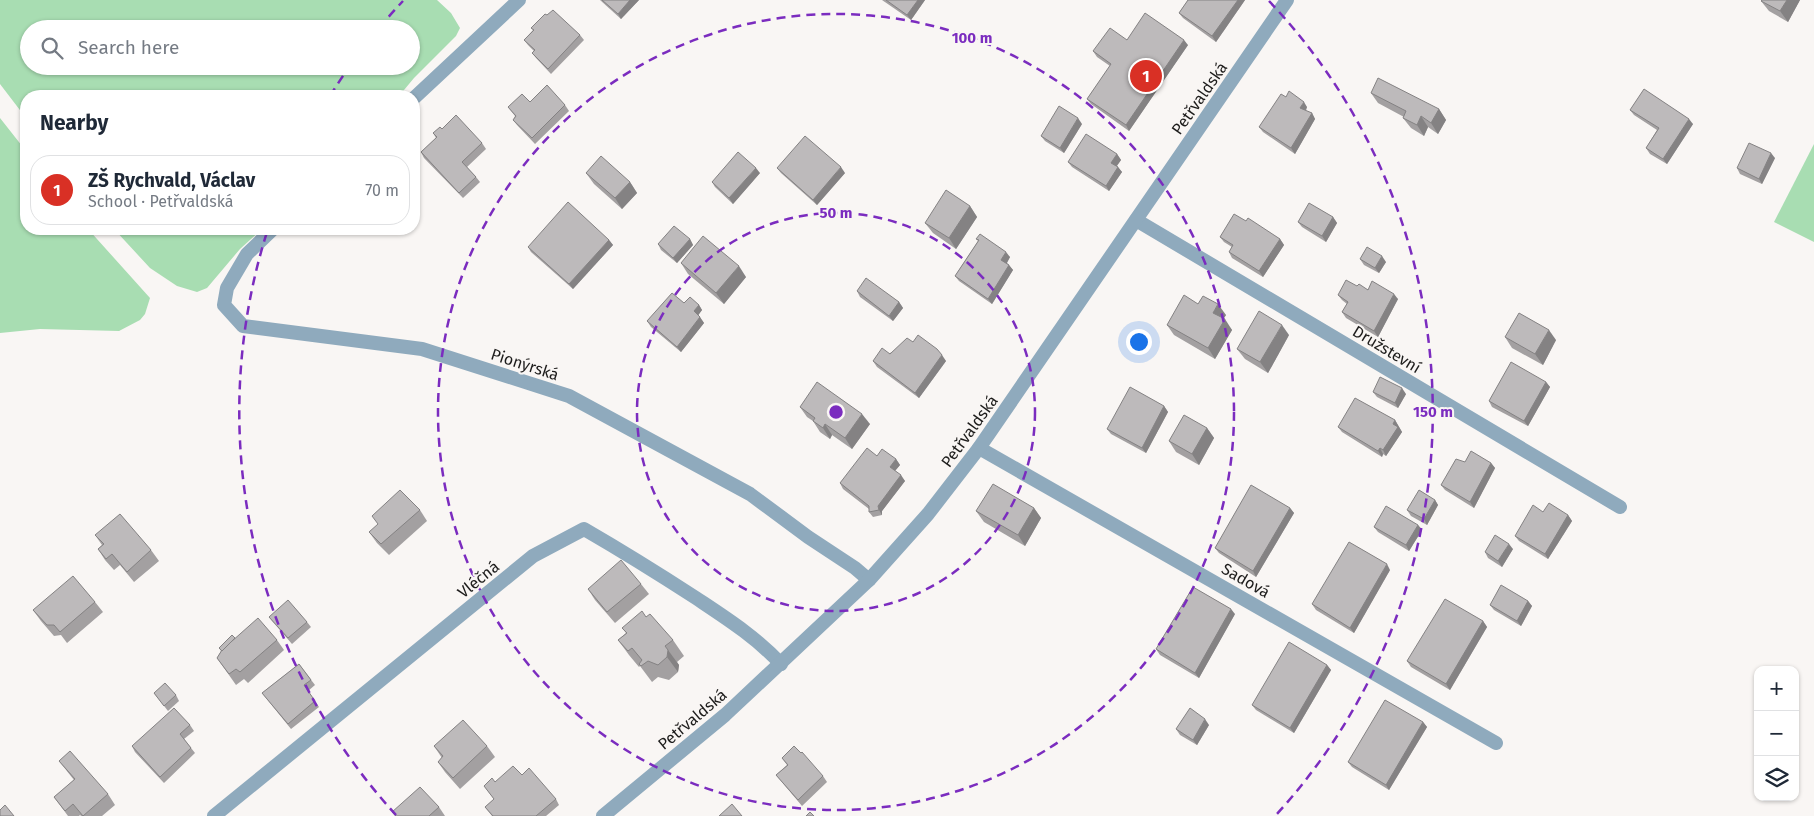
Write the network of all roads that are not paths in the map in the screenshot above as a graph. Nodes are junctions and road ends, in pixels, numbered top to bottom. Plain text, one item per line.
1 (518, 0) edge
2 (1287, 0) edge
3 (420, 92) edge
4 (1136, 220) junction
5 (267, 235) edge
6 (979, 448) junction
7 (1620, 507) dead end
8 (869, 580) junction
9 (781, 664) junction
10 (1496, 742) dead end
11 (214, 816) edge
12 (603, 816) edge

1 - 3 street
2 - 4 street, Petřvaldská
4 - 6 street, Petřvaldská
4 - 7 street, Družstevní
5 - 8 street, Pionýrská
6 - 8 street, Petřvaldská
6 - 10 street, Sadová
8 - 9 street, Petřvaldská
9 - 11 street, Vléčná
9 - 12 street, Petřvaldská

